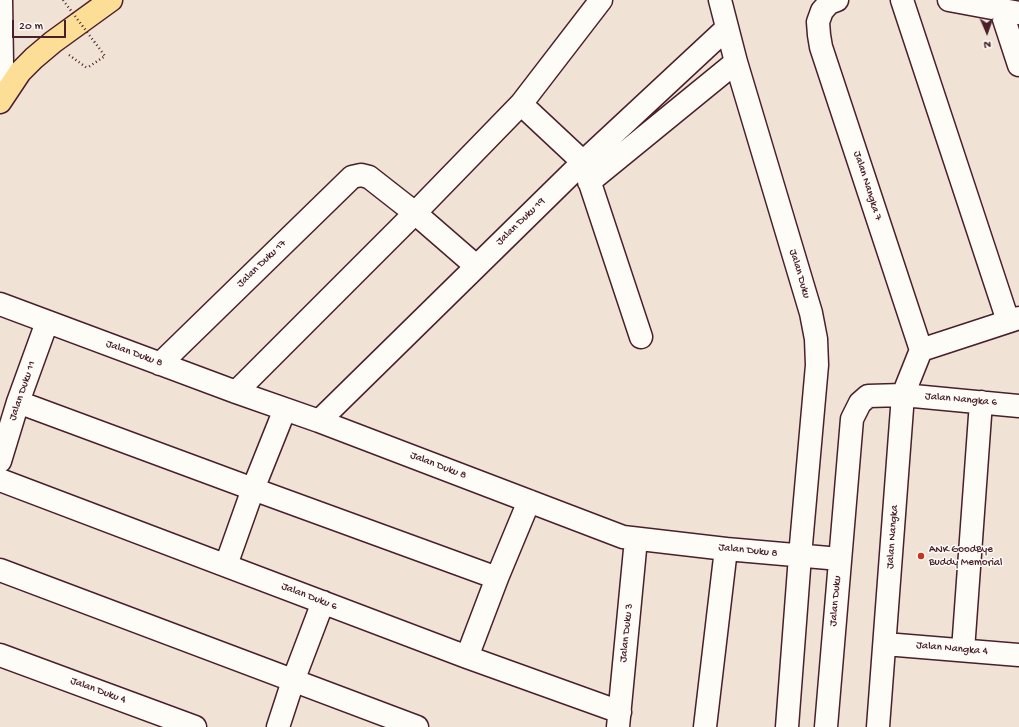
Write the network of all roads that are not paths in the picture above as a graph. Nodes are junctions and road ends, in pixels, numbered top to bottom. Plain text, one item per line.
1 (1, 0) edge
2 (110, 0) edge
3 (601, 0) edge
4 (720, 0) edge
5 (837, 0) edge
6 (902, 0) edge
7 (949, 0) edge
8 (1010, 12) edge
9 (726, 28) junction
10 (736, 62) junction
11 (1019, 65) edge
12 (0, 85) edge
13 (0, 102) edge
14 (521, 104) junction
15 (583, 162) junction
16 (589, 182) junction
17 (416, 213) junction
18 (476, 266) junction
19 (0, 304) edge
20 (1014, 320) edge
21 (47, 322) junction
22 (641, 338) dead end
23 (921, 350) junction
24 (160, 364) junction
25 (236, 392) junction
26 (903, 395) junction
27 (18, 402) junction
28 (981, 402) junction
29 (1019, 406) edge
30 (285, 409) junction
31 (319, 421) junction
32 (0, 461) edge
33 (0, 480) edge
34 (253, 489) junction
35 (529, 501) junction
36 (636, 539) junction
37 (726, 549) junction
38 (800, 556) junction
39 (840, 559) junction
40 (226, 565) junction
41 (0, 570) edge
42 (497, 578) junction
43 (323, 602) junction
44 (885, 644) junction
45 (963, 650) junction
46 (1019, 654) edge
47 (0, 655) edge
48 (467, 656) junction
49 (293, 681) junction
50 (619, 719) edge
51 (152, 720) edge
52 (195, 727) edge
53 (278, 727) edge
54 (418, 727) edge
55 (705, 727) edge
56 (787, 727) edge
57 (826, 727) edge
58 (878, 727) edge

1 - 12 street
2 - 13 highway
3 - 14 street
4 - 9 street, Jalan Duku
5 - 23 street, Jalan Nangka 7
6 - 20 street
7 - 8 street
8 - 11 street
9 - 10 street, Jalan Duku
9 - 15 street, Jalan Duku 19
10 - 16 street
10 - 38 street, Jalan Duku
14 - 15 street
14 - 17 street
15 - 16 street
15 - 18 street, Jalan Duku 19
16 - 22 street
17 - 18 street
17 - 24 street, Jalan Duku 17
17 - 25 street
18 - 31 street, Jalan Duku 19
19 - 21 street, Jalan Duku 8
20 - 23 street
21 - 24 street, Jalan Duku 8
21 - 27 street, Jalan Duku 11
23 - 26 street, Jalan Nangka
24 - 25 street, Jalan Duku 8
25 - 30 street, Jalan Duku 8
26 - 28 street, Jalan Nangka 6
26 - 39 street, Jalan Duku
26 - 44 street, Jalan Nangka
27 - 32 street, Jalan Duku 11
27 - 34 street
28 - 29 street, Jalan Nangka 6
28 - 45 street
30 - 31 street, Jalan Duku 8
30 - 34 street
31 - 35 street, Jalan Duku 8
33 - 40 street, Jalan Duku 6
34 - 40 street
34 - 42 street
35 - 36 street, Jalan Duku 8
35 - 42 street
36 - 37 street, Jalan Duku 8
36 - 50 street, Jalan Duku 3
37 - 38 street, Jalan Duku 8
37 - 55 street
38 - 39 street, Jalan Duku 8
38 - 56 street, Jalan Duku
39 - 57 street, Jalan Duku
40 - 43 street, Jalan Duku 6
41 - 49 street
42 - 48 street
43 - 48 street, Jalan Duku 6
43 - 49 street
44 - 45 street, Jalan Nangka 4
44 - 58 street, Jalan Nangka
45 - 46 street, Jalan Nangka 4
47 - 51 street, Jalan Duku 4
48 - 50 street, Jalan Duku 6
49 - 53 street
49 - 54 street
51 - 52 street, Jalan Duku 4

